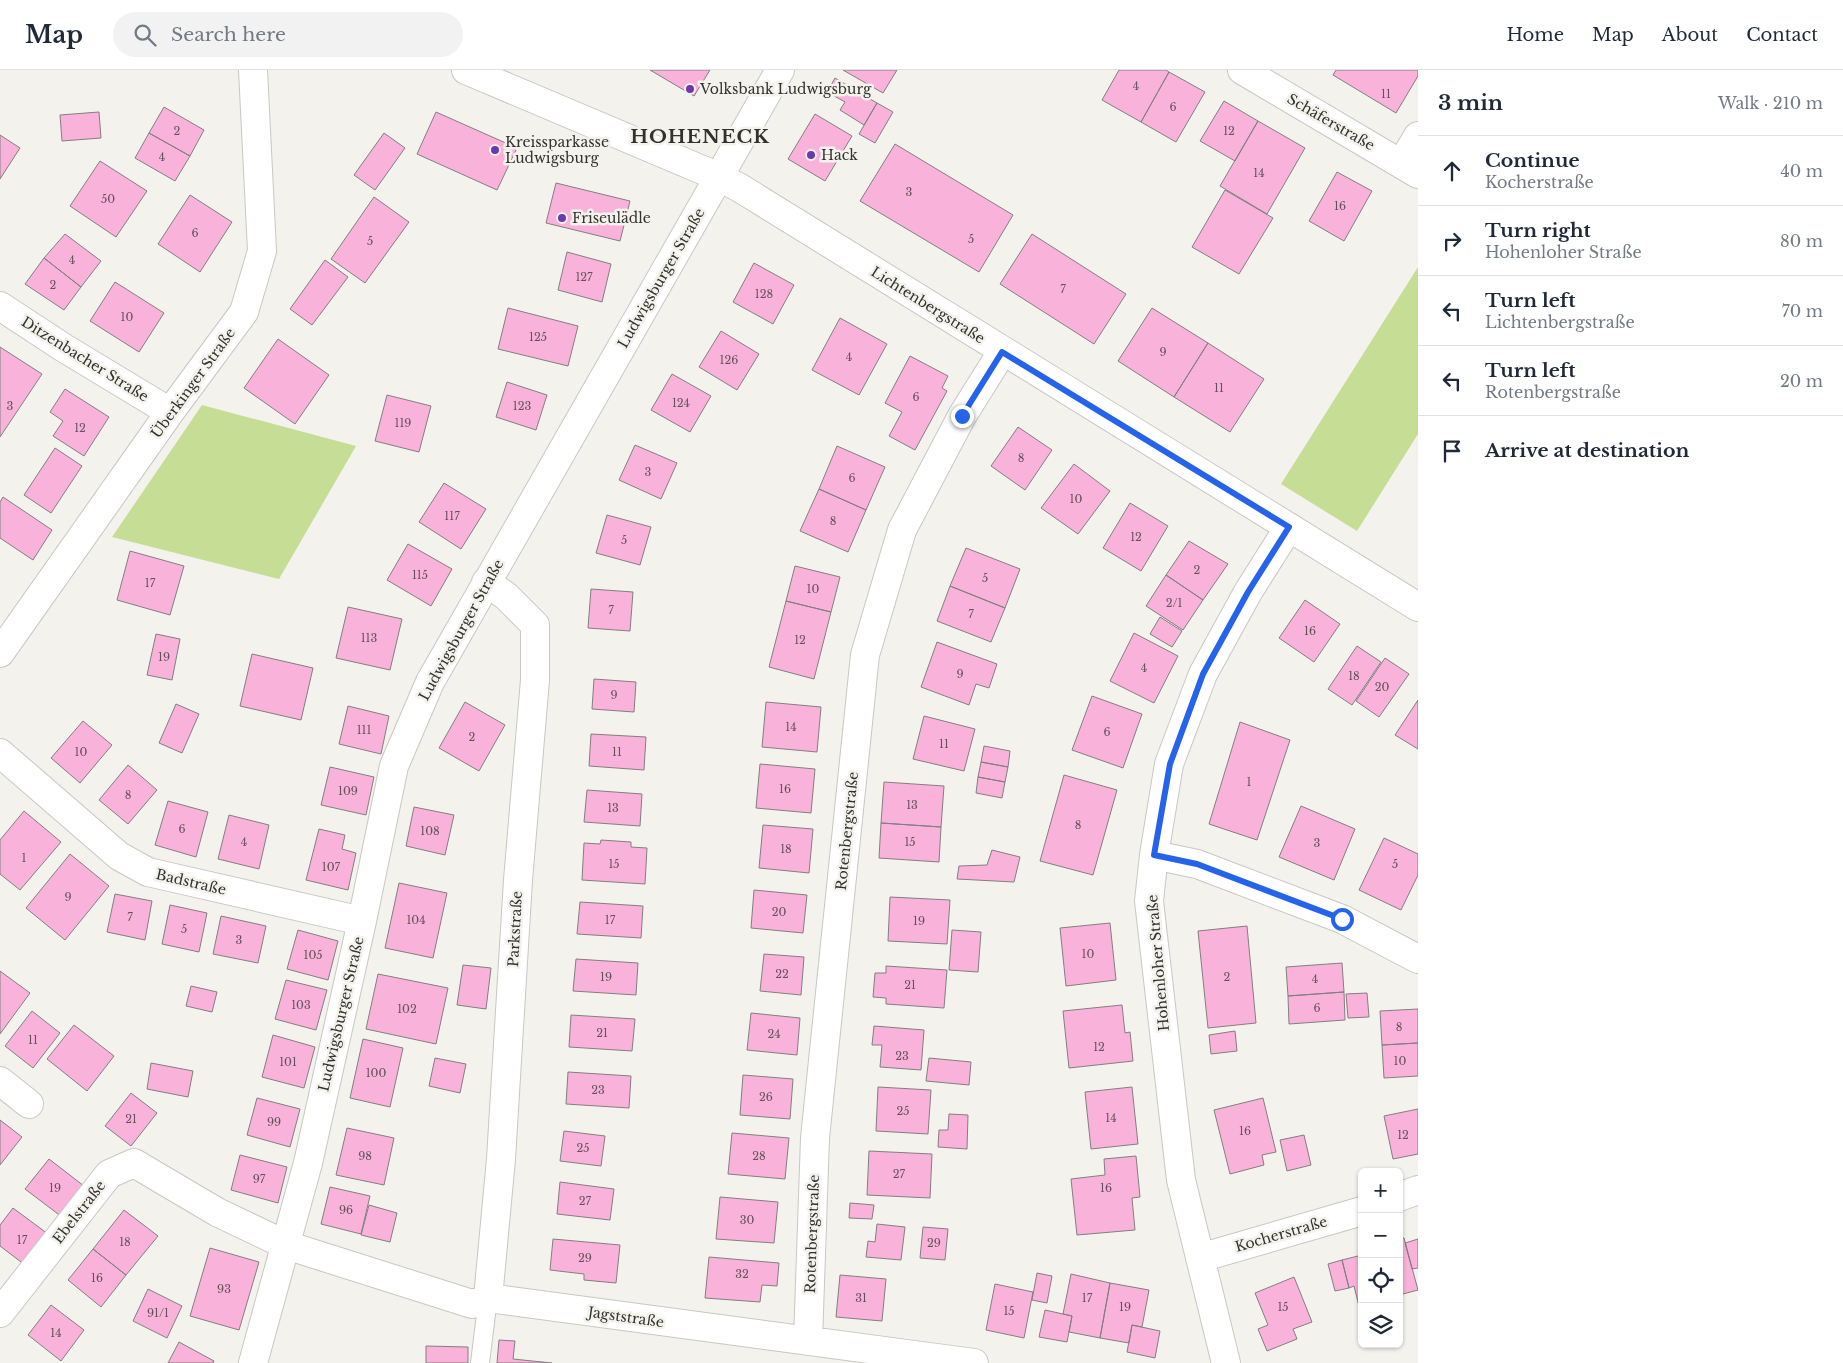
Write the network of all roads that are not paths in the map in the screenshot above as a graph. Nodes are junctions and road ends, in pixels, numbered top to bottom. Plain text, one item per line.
1 (253, 70) edge
2 (466, 70) edge
3 (780, 70) edge
4 (1242, 70) edge
5 (1418, 136) edge
6 (1410, 169) edge
7 (719, 177) junction
8 (0, 306) edge
9 (1002, 352) junction
10 (170, 412) junction
11 (1289, 527) junction
12 (486, 582) junction
13 (1418, 607) edge
14 (0, 654) edge
15 (3, 762) edge
16 (1154, 855) junction
17 (362, 921) junction
18 (1418, 959) edge
19 (0, 1081) edge
20 (28, 1104) dead end
21 (1418, 1190) edge
22 (1403, 1196) edge
23 (1358, 1211) edge
24 (286, 1245) junction
25 (1200, 1258) junction
26 (488, 1298) junction
27 (0, 1313) edge
28 (808, 1342) junction
29 (253, 1363) edge
30 (480, 1363) edge
31 (974, 1363) edge
32 (1226, 1363) edge

1 - 10 street, Überkinger Straße
2 - 7 street, Lichtenbergstraße
3 - 7 street, Ludwigsburger Straße
4 - 6 street, Schäferstraße
5 - 6 street
7 - 9 street, Lichtenbergstraße
7 - 12 street, Ludwigsburger Straße
8 - 10 street, Ditzenbacher Straße
9 - 11 street, Lichtenbergstraße
9 - 28 street, Rotenbergstraße
10 - 14 street, Überkinger Straße
11 - 13 street, Lichtenbergstraße
11 - 16 street, Hohenloher Straße
12 - 17 street, Ludwigsburger Straße
12 - 26 street, Parkstraße
15 - 17 street, Badstraße
16 - 18 street
16 - 25 street, Hohenloher Straße
17 - 24 street, Ludwigsburger Straße
19 - 20 street
21 - 22 street
23 - 25 street, Kocherstraße
24 - 26 street, Jagststraße
24 - 27 street, Ebelstraße
24 - 29 street, Ludwigsburger Straße
25 - 32 street, Hohenloher Straße
26 - 28 street, Jagststraße
26 - 30 lane
28 - 31 street, Jagststraße

